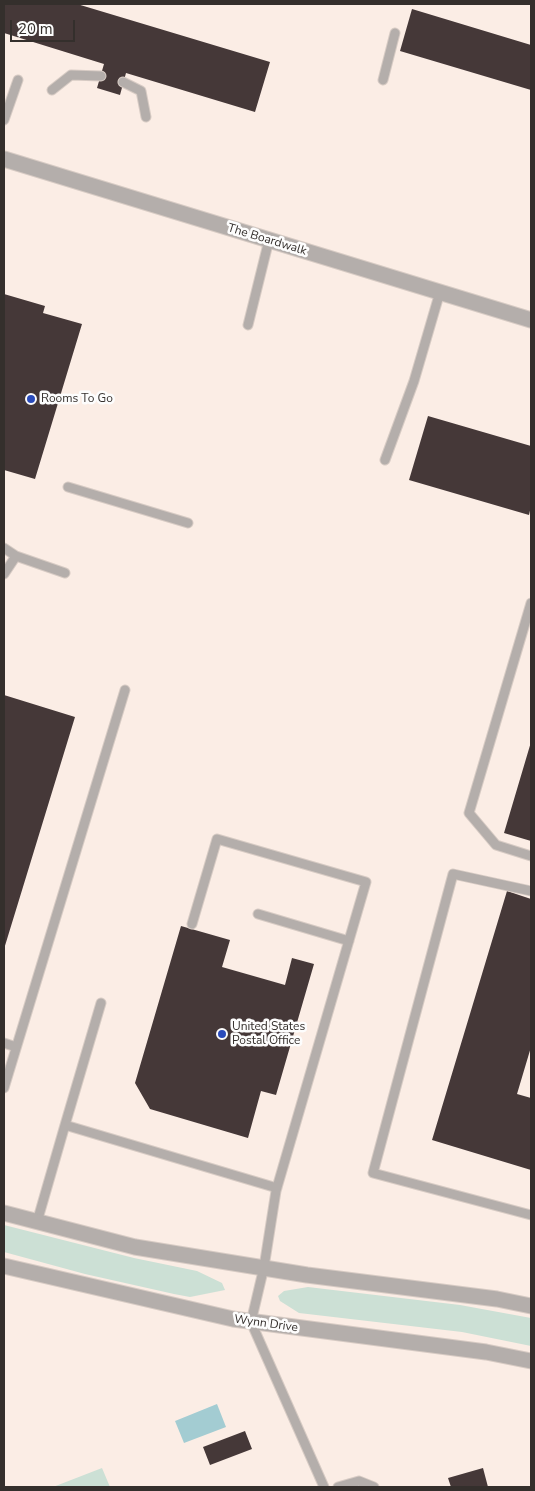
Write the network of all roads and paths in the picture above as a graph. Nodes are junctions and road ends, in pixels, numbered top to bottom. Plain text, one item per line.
1 (395, 33) dead end
2 (100, 76) dead end
3 (18, 80) dead end
4 (383, 80) dead end
5 (123, 82) dead end
6 (52, 90) dead end
7 (146, 117) dead end
8 (4, 120) edge
9 (4, 159) edge
10 (269, 240) junction
11 (440, 292) junction
12 (531, 320) edge
13 (248, 325) dead end
14 (385, 460) dead end
15 (68, 487) dead end
16 (188, 523) dead end
17 (4, 548) edge
18 (16, 556) junction
19 (65, 573) dead end
20 (4, 574) edge
21 (531, 603) edge
22 (125, 690) dead end
23 (531, 856) edge
24 (531, 891) edge
25 (258, 914) dead end
26 (192, 924) dead end
27 (349, 941) junction
28 (101, 1003) dead end
29 (4, 1043) edge
30 (16, 1047) junction
31 (4, 1088) edge
32 (65, 1125) junction
33 (277, 1188) junction
34 (4, 1213) edge
35 (531, 1215) edge
36 (37, 1222) junction
37 (4, 1266) edge
38 (264, 1267) junction
39 (531, 1306) edge
40 (251, 1322) junction
41 (531, 1361) edge
42 (324, 1487) edge
43 (338, 1487) edge
44 (374, 1487) edge

1 - 4 lane
2 - 6 lane
3 - 8 lane
5 - 7 lane
9 - 10 street, The Boardwalk
10 - 11 street, The Boardwalk
10 - 13 lane
11 - 12 street, The Boardwalk
11 - 14 lane
15 - 16 lane
17 - 18 lane
18 - 19 lane
18 - 20 lane
21 - 23 lane
22 - 30 lane
24 - 35 lane
25 - 27 lane
26 - 27 lane
27 - 33 lane
28 - 32 lane
29 - 30 lane
30 - 31 lane
32 - 33 lane
32 - 36 lane
33 - 38 lane
34 - 36 street
36 - 38 street
37 - 40 street, Wynn Drive
38 - 39 street
38 - 40 lane
40 - 41 street, Wynn Drive
40 - 42 lane
43 - 44 lane

